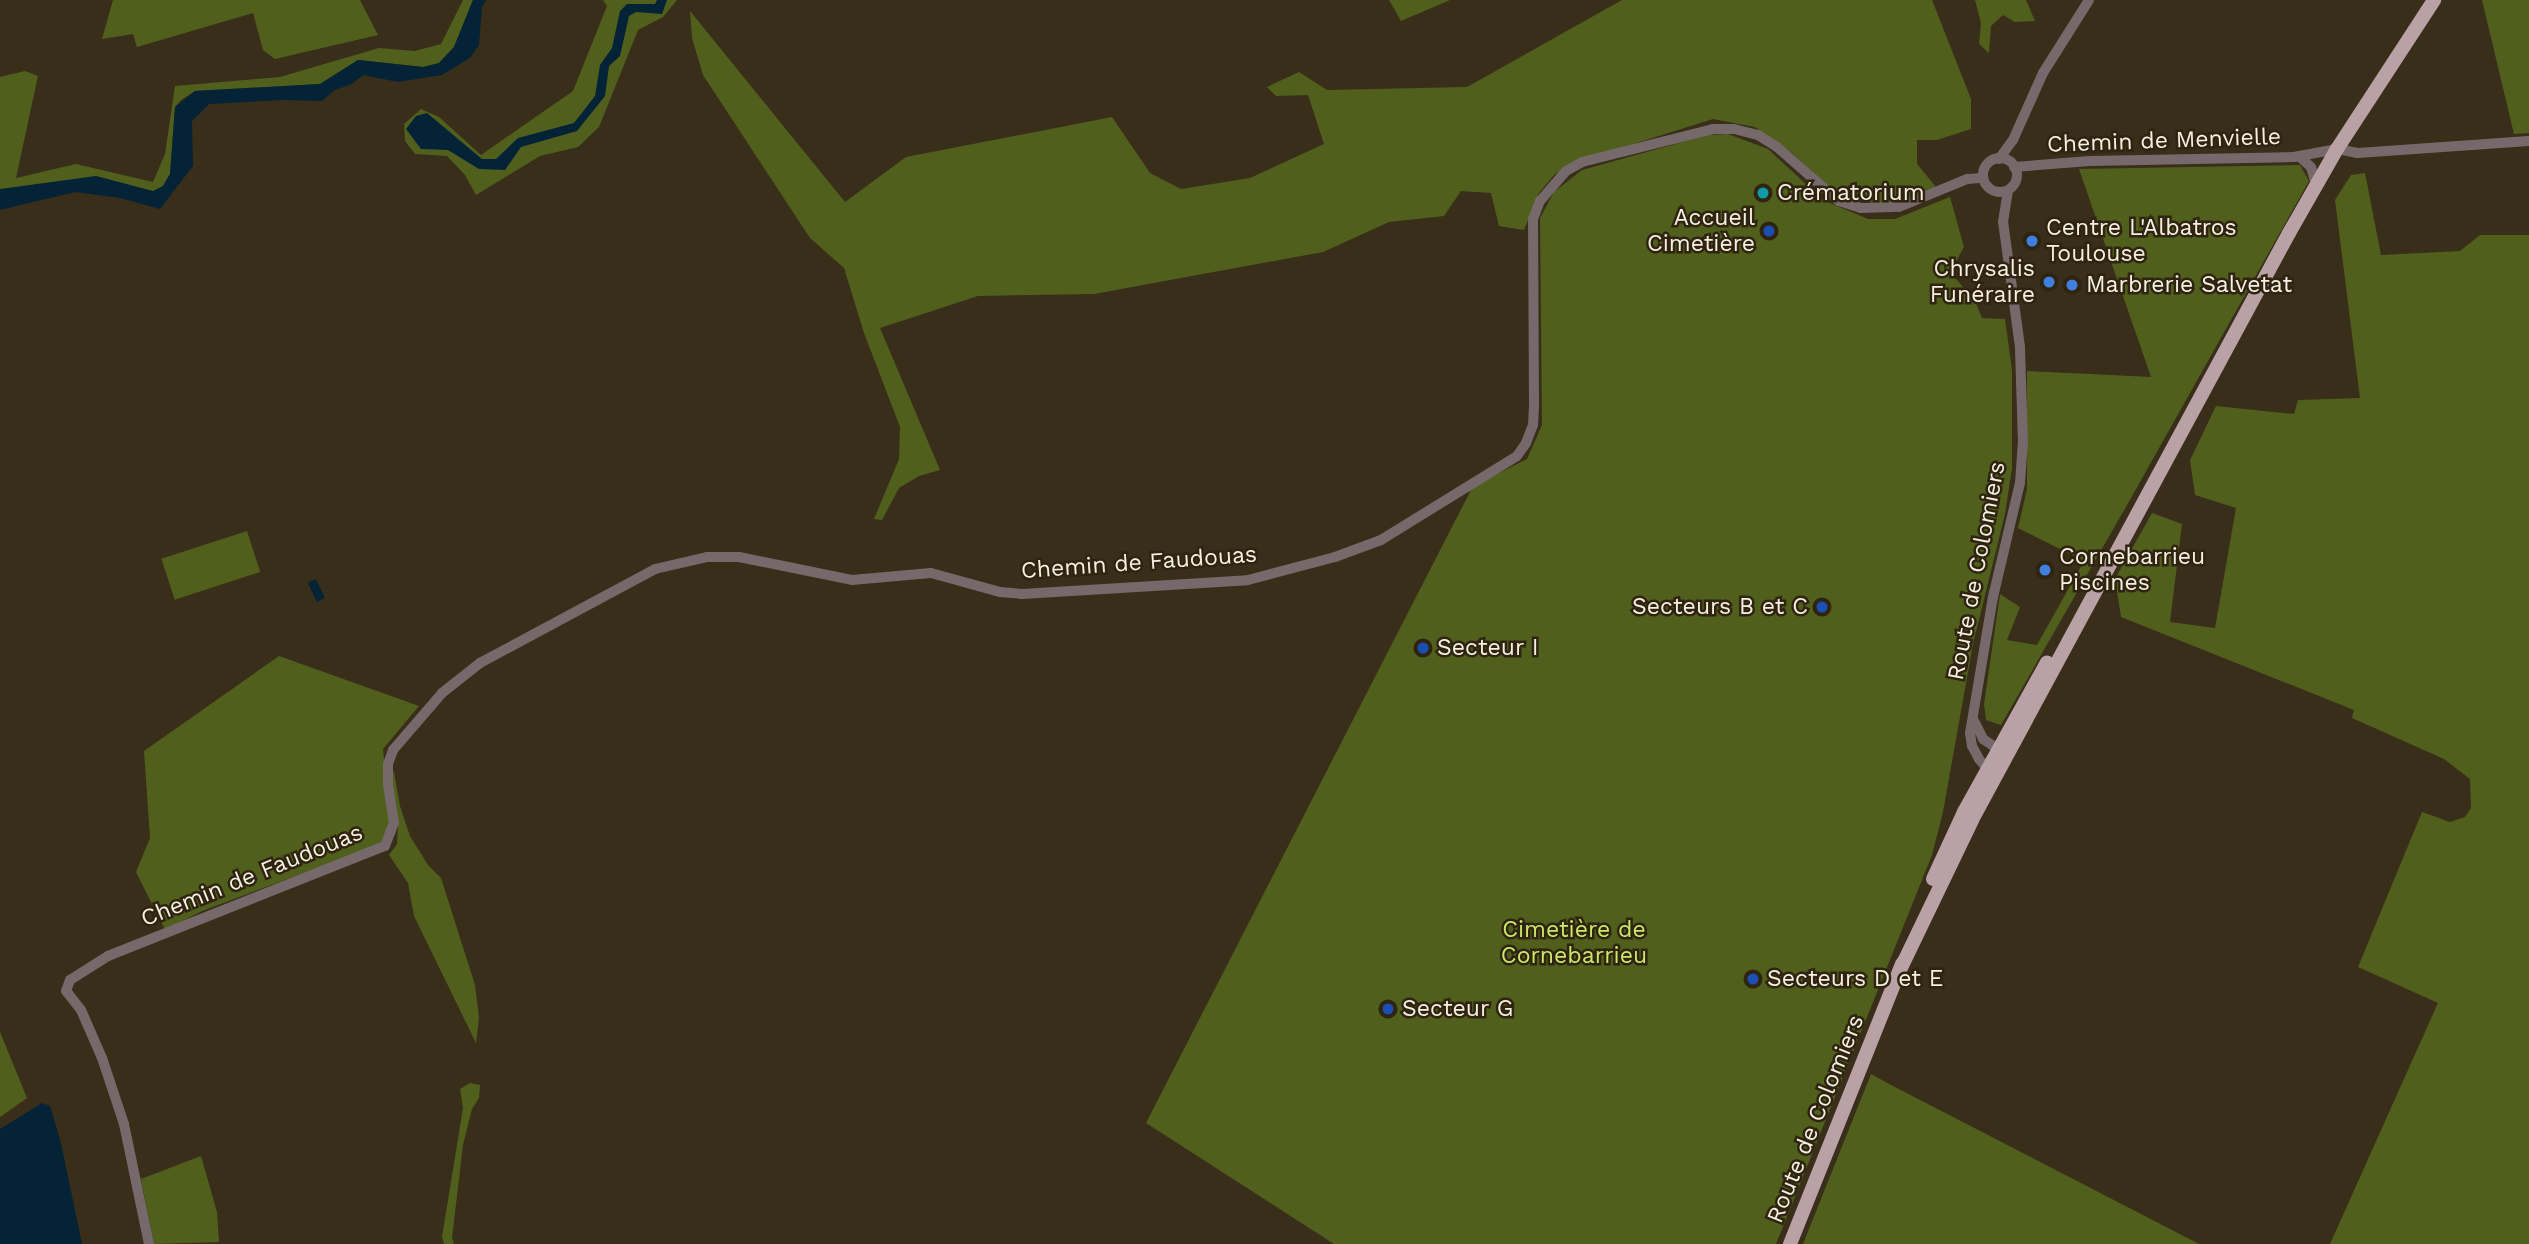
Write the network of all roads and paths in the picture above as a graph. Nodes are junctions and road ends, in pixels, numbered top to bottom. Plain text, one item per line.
1 (2089, 0) edge
2 (2434, 0) edge
3 (2013, 140) junction
4 (2529, 141) edge
5 (2334, 154) junction
6 (2298, 158) junction
7 (1999, 159) junction
8 (2013, 165) junction
9 (2035, 167) junction
10 (1983, 178) junction
11 (2016, 179) junction
12 (2316, 184) junction
13 (2008, 190) junction
14 (1993, 191) junction
15 (2003, 222) junction
16 (1973, 719) junction
17 (1995, 761) junction
18 (149, 1244) edge
19 (1790, 1244) edge

1 - 3 street
2 - 5 main road
3 - 7 street
3 - 8 street
4 - 5 street, Chemin de Menvielle
5 - 6 street, Chemin de Menvielle
5 - 12 main road
6 - 9 street, Chemin de Menvielle
6 - 12 street, Chemin de Menvielle
7 - 8 street
7 - 10 street
8 - 9 street, Chemin de Menvielle
8 - 11 street
9 - 11 street, Chemin de Menvielle
10 - 14 street
10 - 18 street, Chemin de Faudouas
11 - 13 street
12 - 17 main road
13 - 14 street
13 - 15 street, Route de Colomiers
14 - 15 street, Route de Colomiers
15 - 16 street, Route de Colomiers
16 - 17 street
16 - 17 street, Route de Colomiers
17 - 19 main road, Route de Colomiers

